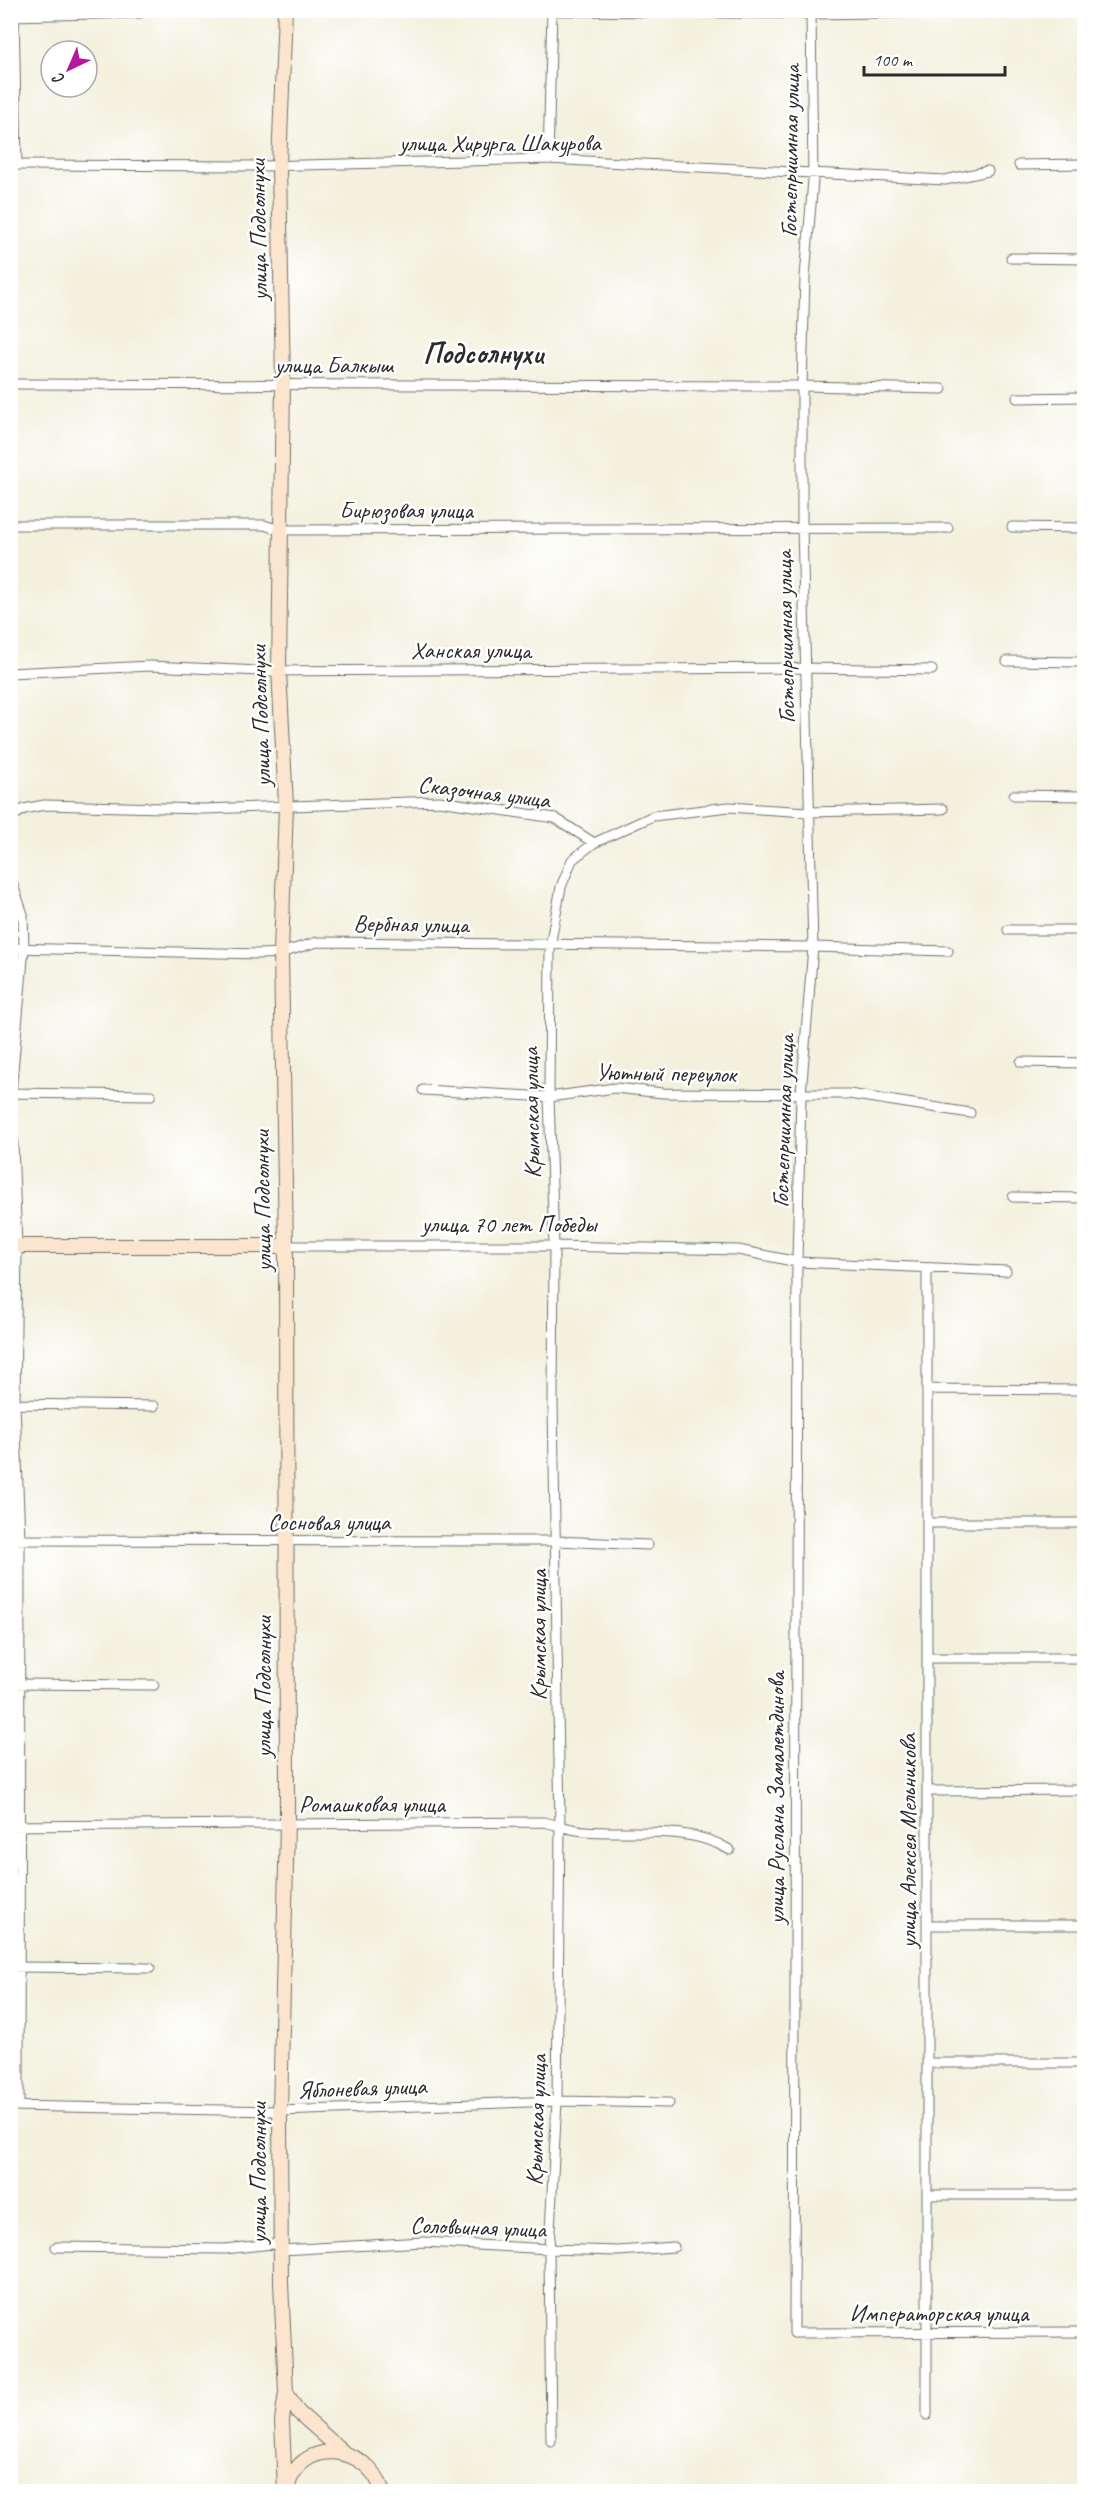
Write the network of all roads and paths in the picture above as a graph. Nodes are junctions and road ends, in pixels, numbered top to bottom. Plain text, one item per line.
1 (285, 10) edge
2 (498, 10) edge
3 (552, 11) edge
4 (811, 12) edge
5 (949, 12) edge
6 (140, 13) dead end
7 (13, 14) edge
8 (548, 159) junction
9 (1084, 164) edge
10 (14, 165) edge
11 (279, 165) junction
12 (1019, 165) dead end
13 (988, 171) dead end
14 (812, 174) junction
15 (1011, 258) dead end
16 (1084, 259) edge
17 (10, 384) edge
18 (283, 384) junction
19 (802, 386) junction
20 (942, 389) dead end
21 (1084, 397) edge
22 (1017, 398) dead end
23 (10, 525) edge
24 (1012, 527) dead end
25 (802, 528) junction
26 (948, 528) dead end
27 (1084, 528) edge
28 (280, 530) junction
29 (1006, 662) dead end
30 (1084, 662) edge
31 (804, 668) junction
32 (279, 670) junction
33 (932, 670) dead end
34 (10, 673) edge
35 (1014, 795) dead end
36 (1084, 796) edge
37 (286, 804) junction
38 (943, 809) dead end
39 (808, 812) junction
40 (10, 818) edge
41 (594, 843) junction
42 (10, 877) edge
43 (1008, 930) dead end
44 (1084, 930) edge
45 (550, 946) junction
46 (813, 947) junction
47 (10, 948) edge
48 (24, 948) junction
49 (948, 951) dead end
50 (281, 953) junction
51 (1021, 1062) dead end
52 (1084, 1063) edge
53 (423, 1090) dead end
54 (11, 1093) edge
55 (801, 1094) junction
56 (151, 1095) dead end
57 (549, 1096) junction
58 (970, 1113) dead end
59 (1013, 1197) dead end
60 (1084, 1198) edge
61 (14, 1246) edge
62 (286, 1246) junction
63 (554, 1246) junction
64 (797, 1263) junction
65 (927, 1268) junction
66 (1006, 1271) dead end
67 (927, 1389) junction
68 (1084, 1390) edge
69 (13, 1404) edge
70 (154, 1406) dead end
71 (927, 1523) junction
72 (1084, 1523) edge
73 (15, 1540) edge
74 (284, 1541) junction
75 (557, 1541) junction
76 (648, 1545) dead end
77 (927, 1658) junction
78 (1084, 1658) edge
79 (10, 1684) edge
80 (21, 1685) junction
81 (154, 1685) dead end
82 (1084, 1790) edge
83 (927, 1791) junction
84 (287, 1824) junction
85 (10, 1826) edge
86 (21, 1826) junction
87 (560, 1826) junction
88 (730, 1850) dead end
89 (927, 1925) junction
90 (1084, 1925) edge
91 (15, 1967) edge
92 (150, 1968) dead end
93 (927, 2063) junction
94 (1084, 2063) edge
95 (557, 2101) junction
96 (669, 2103) dead end
97 (15, 2106) edge
98 (280, 2111) junction
99 (927, 2195) junction
100 (1084, 2195) edge
101 (56, 2247) dead end
102 (281, 2247) junction
103 (674, 2247) dead end
104 (549, 2249) junction
105 (927, 2331) junction
106 (1084, 2332) edge
107 (794, 2333) joint
108 (286, 2392) junction
109 (927, 2415) dead end
110 (550, 2441) dead end
111 (343, 2452) junction
112 (286, 2492) edge
113 (383, 2492) edge

1 - 11 street, улица Подсолнухи
2 - 3 street
3 - 4 street
3 - 8 street
4 - 5 street
4 - 14 street, Гостеприимная улица
6 - 7 street
7 - 10 street
8 - 11 street, улица Хирурга Шакурова
8 - 14 street, улица Хирурга Шакурова
9 - 12 street
10 - 11 street, улица Хирурга Шакурова
11 - 18 street, улица Подсолнухи
13 - 14 street, улица Хирурга Шакурова
14 - 19 street, Гостеприимная улица
15 - 16 street
17 - 18 street, улица Балкыш
18 - 19 street, улица Балкыш
18 - 28 street, улица Подсолнухи
19 - 20 street, улица Балкыш
19 - 25 street, Гостеприимная улица
21 - 22 street
23 - 28 street, Бирюзовая улица
24 - 27 street
25 - 26 street, Бирюзовая улица
25 - 28 street, Бирюзовая улица
25 - 31 street, Гостеприимная улица
28 - 32 street, улица Подсолнухи
29 - 30 street
31 - 32 street, Ханская улица
31 - 33 street, Ханская улица
31 - 39 street, Гостеприимная улица
32 - 34 street, Ханская улица
32 - 37 street, улица Подсолнухи
35 - 36 street
37 - 40 street, Сказочная улица
37 - 41 street, Сказочная улица
37 - 50 street, улица Подсолнухи
38 - 39 street
39 - 41 street
39 - 46 street, Гостеприимная улица
41 - 45 street, Крымская улица
42 - 48 street
43 - 44 street
45 - 46 street, Вербная улица
45 - 50 street, Вербная улица
45 - 57 street, Крымская улица
46 - 49 street, Вербная улица
46 - 55 street, Гостеприимная улица
47 - 48 street, Вербная улица
48 - 50 street, Вербная улица
48 - 54 street
50 - 62 street, улица Подсолнухи
51 - 52 street
53 - 57 street, Уютный переулок
54 - 56 street
54 - 61 street
55 - 57 street, Уютный переулок
55 - 58 street, Уютный переулок
55 - 64 street, Гостеприимная улица
57 - 63 street, Крымская улица
59 - 60 street
61 - 62 street, улица 70 лет Победы
61 - 69 street
62 - 63 street, улица 70 лет Победы
62 - 74 street, улица Подсолнухи
63 - 64 street, улица 70 лет Победы
63 - 75 street, Крымская улица
64 - 65 street, улица 70 лет Победы
64 - 107 street, улица Руслана Замалетдинова
65 - 66 street, улица 70 лет Победы
65 - 67 street, улица Алексея Мельникова
67 - 68 street
67 - 71 street, улица Алексея Мельникова
69 - 70 street
69 - 73 street
71 - 72 street
71 - 77 street, улица Алексея Мельникова
73 - 74 street, Сосновая улица
73 - 80 street
74 - 75 street, Сосновая улица
74 - 84 street, улица Подсолнухи
75 - 76 street, Сосновая улица
75 - 87 street, Крымская улица
77 - 78 street
77 - 83 street, улица Алексея Мельникова
79 - 80 street
80 - 81 street
80 - 86 street
82 - 83 street
83 - 89 street, улица Алексея Мельникова
84 - 86 street, Ромашковая улица
84 - 87 street, Ромашковая улица
84 - 98 street, улица Подсолнухи
85 - 86 street, Ромашковая улица
86 - 91 street
87 - 88 street, Ромашковая улица
87 - 95 street, Крымская улица
89 - 90 street
89 - 93 street, улица Алексея Мельникова
91 - 92 street
91 - 97 street
93 - 94 street
93 - 99 street, улица Алексея Мельникова
95 - 96 street, Яблоневая улица
95 - 98 street, Яблоневая улица
95 - 104 street, Крымская улица
97 - 98 street, Яблоневая улица
98 - 102 street, улица Подсолнухи
99 - 100 street
99 - 105 street, улица Алексея Мельникова
101 - 102 street, Соловьиная улица
102 - 104 street, Соловьиная улица
102 - 108 street, улица Подсолнухи
103 - 104 street, Соловьиная улица
104 - 110 street, Крымская улица
105 - 106 street, Императорская улица
105 - 107 street, Императорская улица
105 - 109 street, улица Алексея Мельникова
108 - 111 street
108 - 112 street, улица Подсолнухи
111 - 112 street
111 - 113 street

